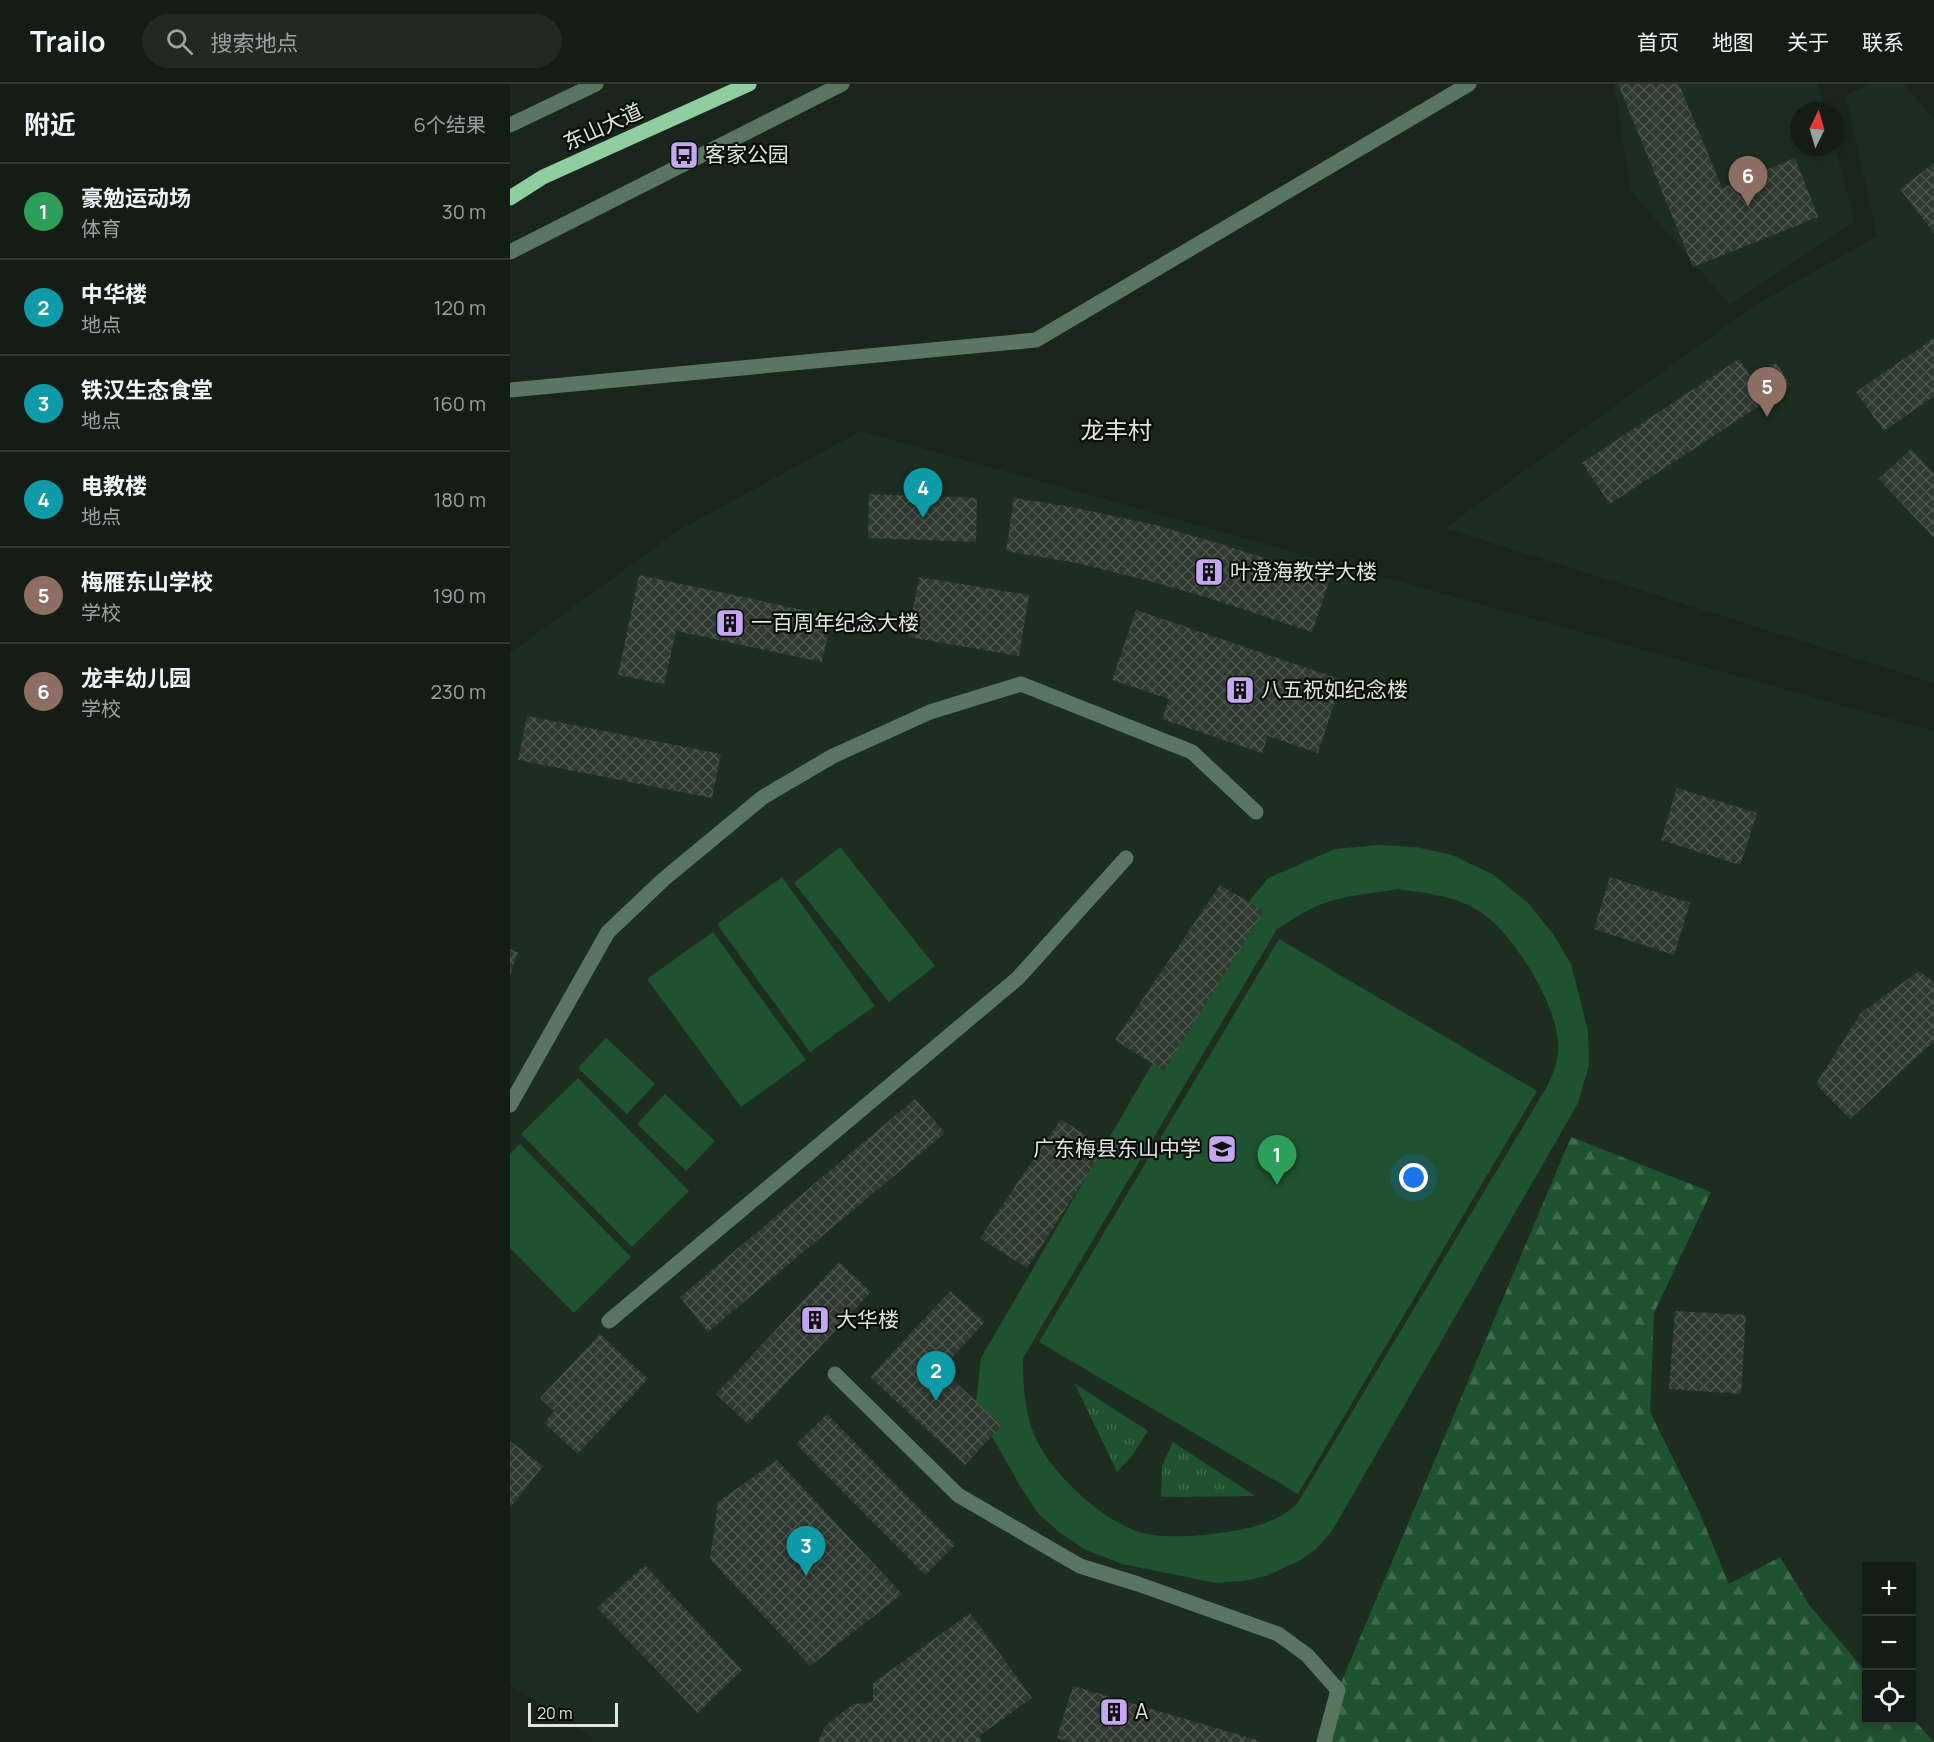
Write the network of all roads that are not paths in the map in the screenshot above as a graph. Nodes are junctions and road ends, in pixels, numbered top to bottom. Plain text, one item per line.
1 (596, 84) edge
2 (749, 84) edge
3 (842, 84) edge
4 (1469, 84) edge
5 (510, 126) edge
6 (510, 198) edge
7 (510, 252) edge
8 (510, 390) edge
9 (1256, 812) dead end
10 (1126, 858) dead end
11 (510, 1105) edge
12 (609, 1321) dead end
13 (835, 1374) dead end
14 (1324, 1742) edge

1 - 5 street
2 - 6 main road, 东山大道
3 - 7 street
4 - 8 street
9 - 11 street
10 - 12 street
13 - 14 street

